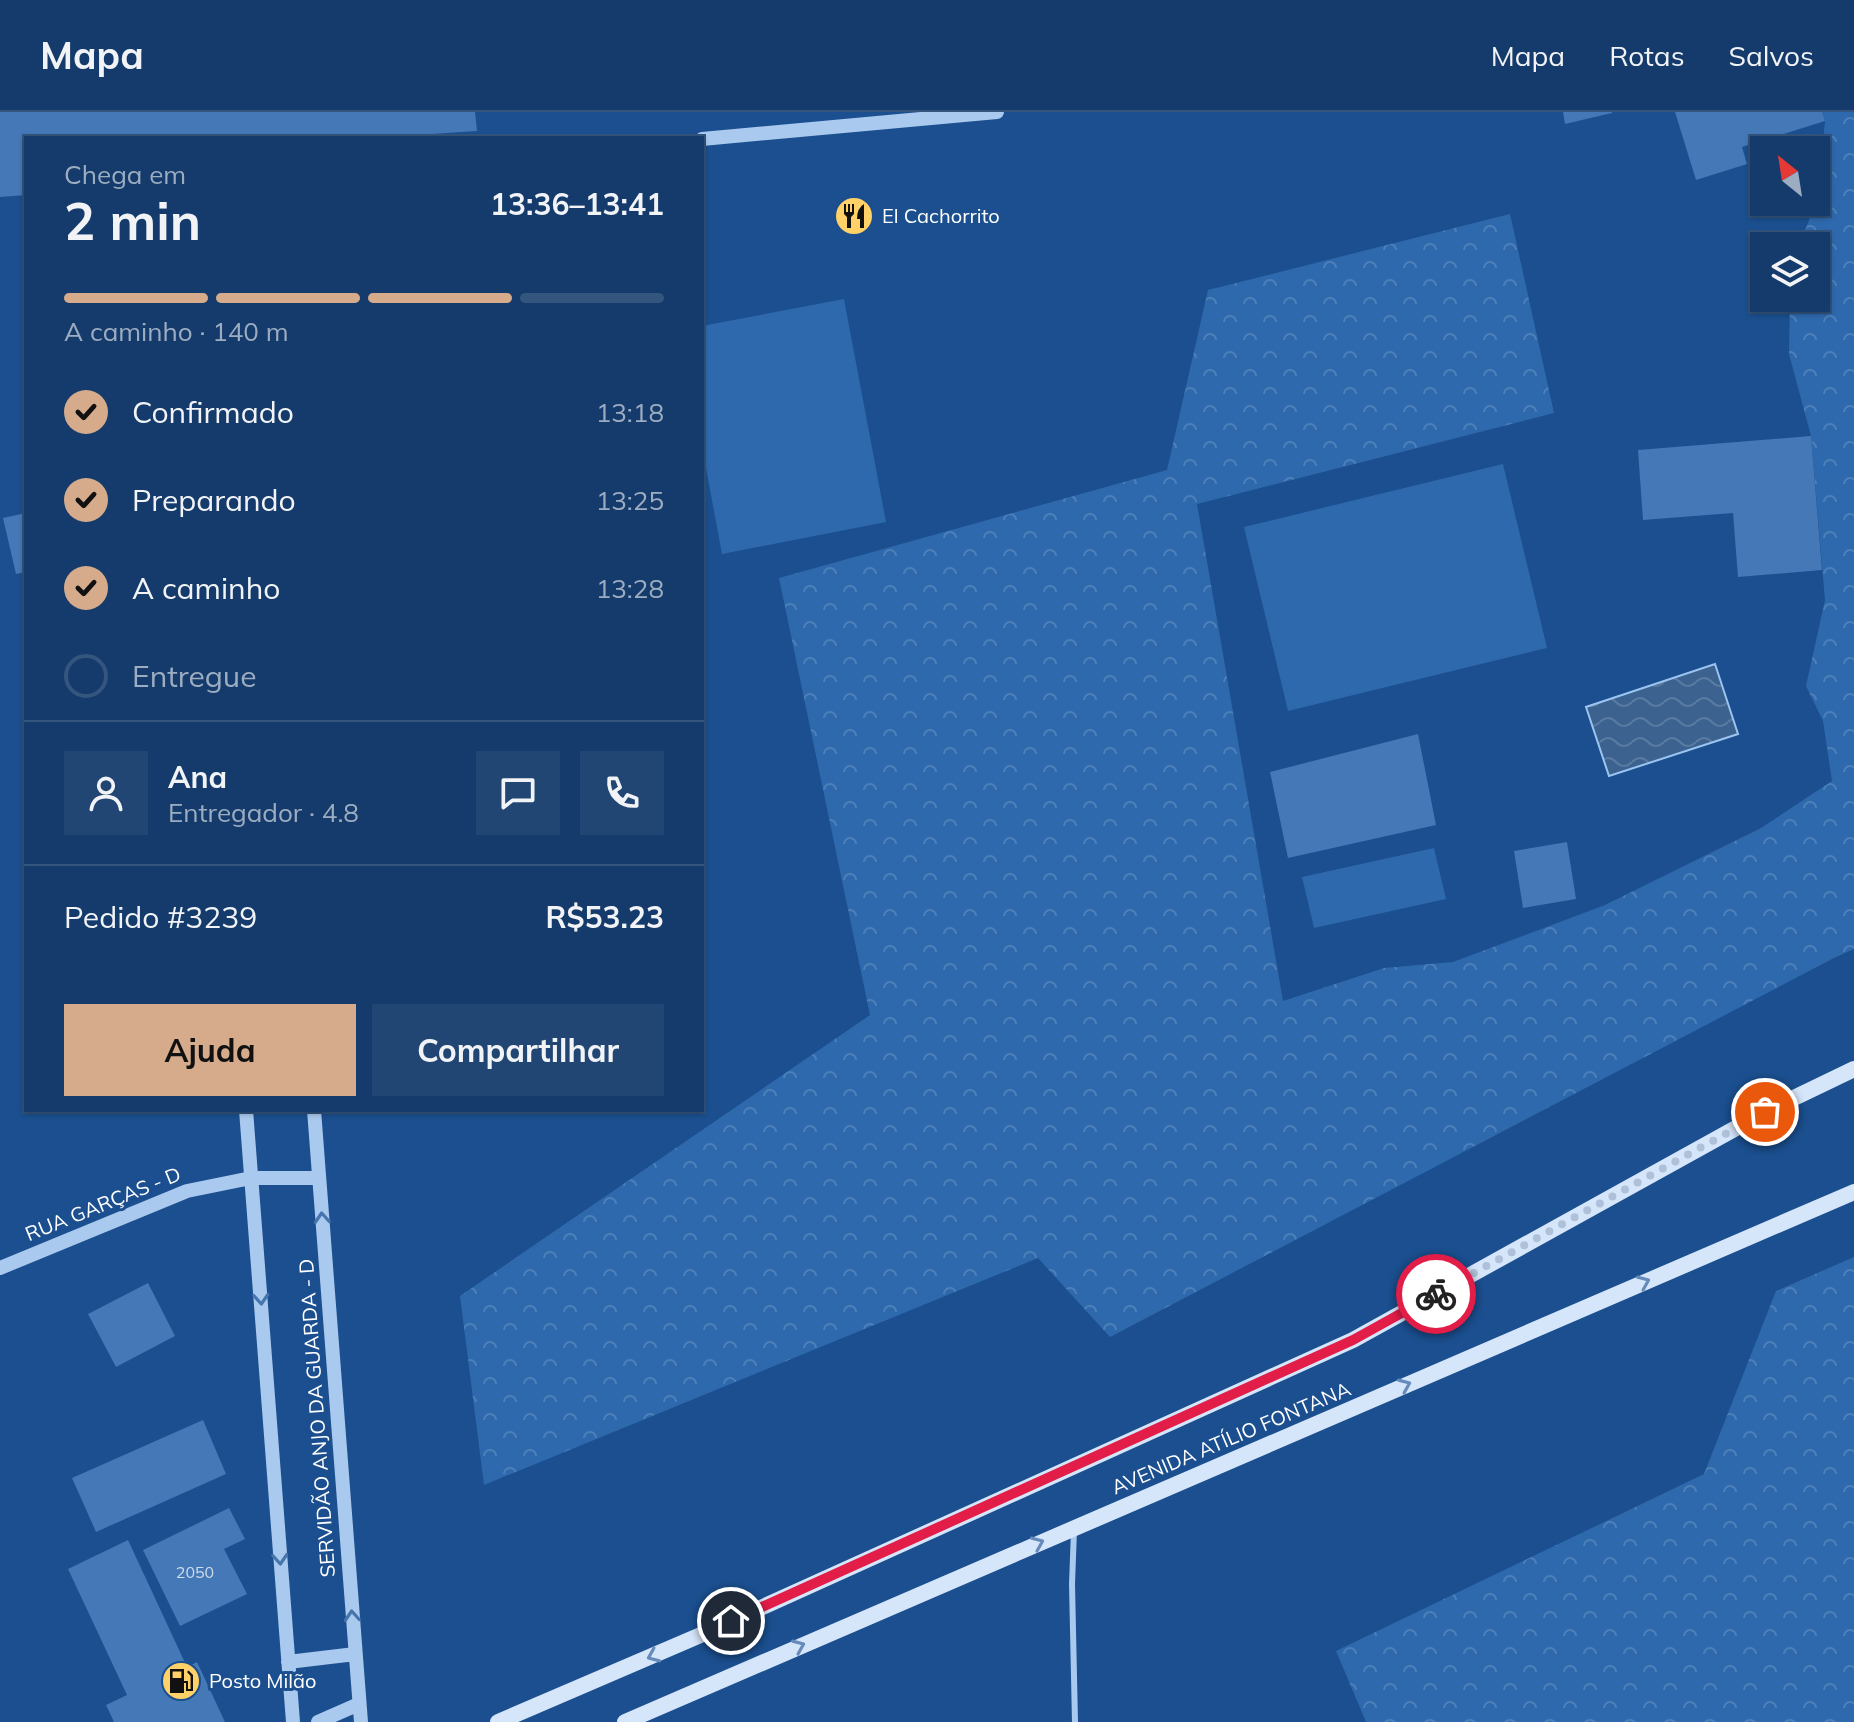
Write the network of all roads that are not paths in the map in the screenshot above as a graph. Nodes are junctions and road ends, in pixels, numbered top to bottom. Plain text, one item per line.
1 (997, 112) edge
2 (704, 139) edge
3 (1854, 1069) edge
4 (246, 1112) edge
5 (314, 1112) edge
6 (251, 1178) junction
7 (319, 1178) junction
8 (1854, 1192) edge
9 (0, 1268) edge
10 (1074, 1527) junction
11 (355, 1654) junction
12 (288, 1662) junction
13 (359, 1704) junction
14 (293, 1722) edge
15 (318, 1722) edge
16 (361, 1722) edge
17 (498, 1722) edge
18 (625, 1722) edge
19 (1075, 1722) edge

1 - 2 street
3 -> 17 main road, AVENIDA ATÍLIO FONTANA
4 - 6 street
5 - 7 street, SERVIDÃO ANJO DA GUARDA - D
6 - 7 street, RUA GARÇAS - D
6 - 9 street, RUA GARÇAS - D
6 -> 12 street
11 -> 7 street, SERVIDÃO ANJO DA GUARDA - D
10 -> 8 main road, AVENIDA ATÍLIO FONTANA
18 -> 10 main road, AVENIDA ATÍLIO FONTANA
10 - 19 lane
11 - 12 street
11 - 13 street, SERVIDÃO ANJO DA GUARDA - D
12 - 14 street
13 - 15 street
13 - 16 street, SERVIDÃO ANJO DA GUARDA - D

